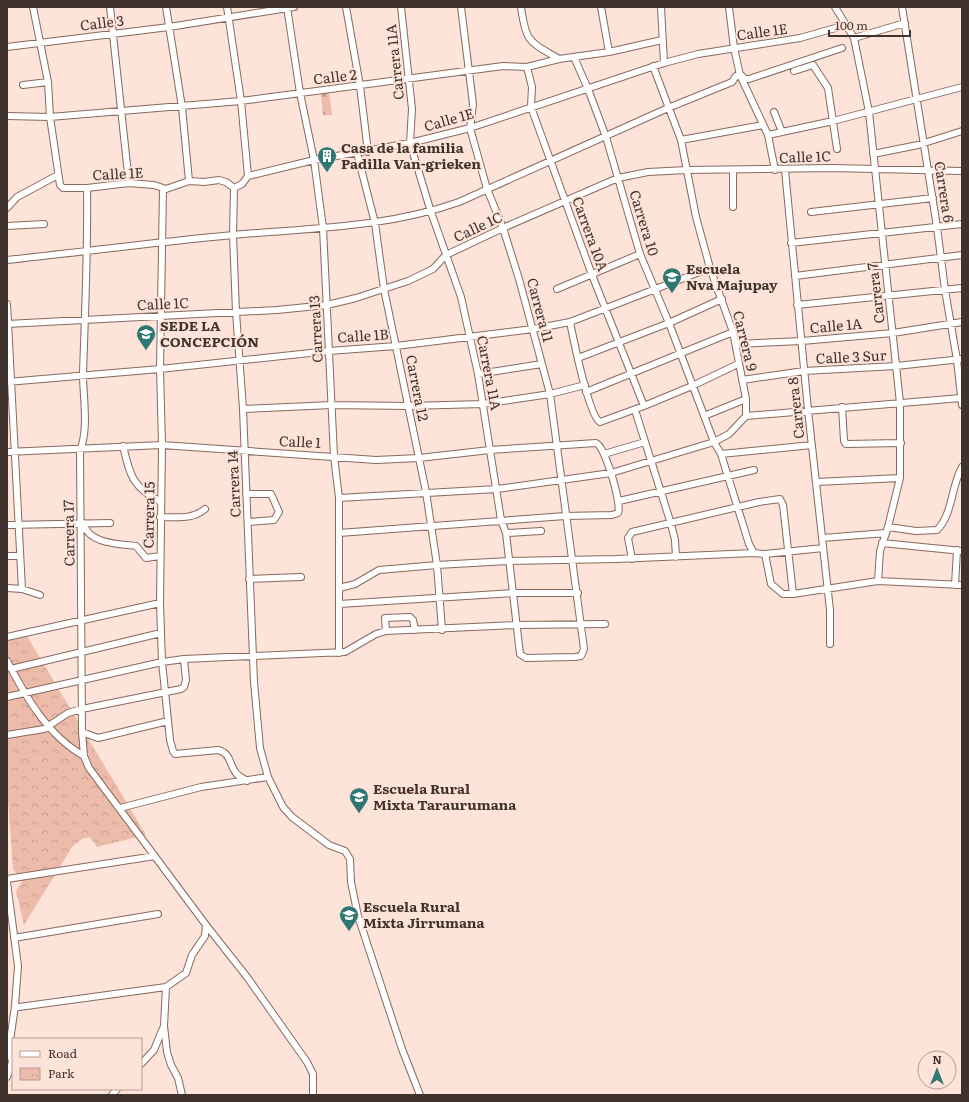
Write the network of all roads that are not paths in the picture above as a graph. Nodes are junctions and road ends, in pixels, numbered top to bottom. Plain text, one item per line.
1 (34, 7) edge
2 (110, 7) edge
3 (166, 7) edge
4 (227, 7) edge
5 (294, 7) edge
6 (346, 7) edge
7 (401, 7) edge
8 (461, 7) edge
9 (521, 7) edge
10 (601, 7) edge
11 (661, 7) edge
12 (728, 7) edge
13 (835, 7) edge
14 (902, 7) edge
15 (287, 8) edge
16 (228, 18) junction
17 (905, 23) junction
18 (846, 25) junction
19 (169, 27) junction
20 (113, 33) junction
21 (662, 40) junction
22 (854, 41) junction
23 (39, 42) junction
24 (7, 47) edge
25 (734, 48) junction
26 (842, 48) dead end
27 (609, 52) junction
28 (574, 57) junction
29 (559, 59) junction
30 (664, 63) junction
31 (653, 66) junction
32 (527, 67) junction
33 (468, 71) junction
34 (794, 71) dead end
35 (740, 76) junction
36 (410, 80) junction
37 (48, 82) junction
38 (23, 85) dead end
39 (360, 86) junction
40 (962, 87) edge
41 (588, 89) junction
42 (300, 93) junction
43 (916, 100) junction
44 (241, 101) junction
45 (182, 107) junction
46 (531, 107) junction
47 (668, 108) junction
48 (122, 112) junction
49 (774, 112) dead end
50 (869, 112) junction
51 (7, 116) edge
52 (50, 117) junction
53 (833, 121) junction
54 (763, 125) junction
55 (470, 128) junction
56 (962, 130) edge
57 (782, 132) junction
58 (768, 135) junction
59 (606, 137) junction
60 (681, 140) junction
61 (410, 143) junction
62 (923, 143) junction
63 (837, 149) dead end
64 (368, 152) junction
65 (357, 153) junction
66 (873, 154) junction
67 (314, 160) junction
68 (550, 161) junction
69 (928, 169) junction
70 (687, 170) junction
71 (733, 170) junction
72 (775, 170) junction
73 (785, 170) junction
74 (875, 170) junction
75 (962, 171) edge
76 (58, 175) junction
77 (248, 176) junction
78 (618, 178) junction
79 (189, 181) junction
80 (129, 183) junction
81 (87, 188) junction
82 (163, 188) junction
83 (234, 188) junction
84 (487, 188) junction
85 (933, 198) junction
86 (565, 201) junction
87 (878, 206) junction
88 (733, 207) dead end
89 (7, 208) edge
90 (430, 212) junction
91 (811, 212) dead end
92 (376, 222) junction
93 (44, 224) dead end
94 (962, 224) edge
95 (7, 226) edge
96 (937, 227) junction
97 (323, 228) junction
98 (503, 228) junction
99 (881, 233) junction
100 (233, 235) junction
101 (162, 243) junction
102 (791, 243) junction
103 (88, 252) junction
104 (640, 254) junction
105 (446, 255) junction
106 (962, 256) edge
107 (941, 257) junction
108 (7, 260) edge
109 (884, 265) junction
110 (710, 268) junction
111 (592, 275) junction
112 (795, 276) junction
113 (557, 288) dead end
114 (962, 288) edge
115 (384, 289) junction
116 (656, 290) junction
117 (945, 290) junction
118 (888, 297) junction
119 (722, 299) junction
120 (7, 304) edge
121 (327, 305) junction
122 (797, 305) junction
123 (606, 309) junction
124 (236, 312) junction
125 (161, 315) junction
126 (86, 320) junction
127 (570, 322) junction
128 (962, 322) edge
129 (669, 323) junction
130 (8, 324) edge
131 (952, 324) junction
132 (533, 329) junction
133 (733, 332) junction
134 (893, 333) junction
135 (470, 338) junction
136 (802, 341) junction
137 (619, 343) junction
138 (736, 344) junction
139 (396, 346) junction
140 (329, 351) junction
141 (682, 354) junction
142 (578, 358) junction
143 (239, 360) junction
144 (960, 360) edge
145 (542, 364) junction
146 (738, 364) junction
147 (896, 366) junction
148 (160, 369) junction
149 (804, 371) junction
150 (630, 373) junction
151 (478, 374) junction
152 (83, 375) junction
153 (742, 380) junction
154 (9, 382) edge
155 (692, 386) junction
156 (585, 389) junction
157 (550, 394) junction
158 (746, 399) junction
159 (962, 401) edge
160 (900, 403) junction
161 (483, 404) junction
162 (332, 405) junction
163 (408, 406) junction
164 (644, 406) junction
165 (243, 408) junction
166 (842, 408) junction
167 (635, 410) junction
168 (808, 410) junction
169 (704, 416) junction
170 (746, 416) junction
171 (645, 442) junction
172 (714, 442) junction
173 (901, 443) junction
174 (162, 445) junction
175 (812, 445) junction
176 (123, 446) junction
177 (558, 447) junction
178 (80, 450) junction
179 (490, 450) junction
180 (15, 451) junction
181 (7, 452) edge
182 (244, 452) junction
183 (604, 454) junction
184 (721, 454) junction
185 (334, 456) junction
186 (419, 458) junction
187 (651, 460) junction
188 (962, 467) edge
189 (754, 470) dead end
190 (611, 473) junction
191 (728, 475) junction
192 (900, 478) junction
193 (560, 479) junction
194 (816, 482) junction
195 (497, 489) junction
196 (426, 492) junction
197 (661, 493) junction
198 (246, 494) junction
199 (339, 498) junction
200 (618, 501) junction
201 (161, 502) junction
202 (738, 507) junction
203 (205, 509) dead end
204 (565, 516) junction
205 (160, 517) junction
206 (501, 520) junction
207 (248, 522) junction
208 (82, 523) junction
209 (110, 523) dead end
210 (19, 524) junction
211 (672, 524) junction
212 (7, 525) edge
213 (432, 525) junction
214 (887, 530) junction
215 (541, 532) dead end
216 (339, 533) junction
217 (506, 533) junction
218 (822, 538) junction
219 (882, 543) junction
220 (823, 548) junction
221 (959, 551) edge
222 (754, 552) junction
223 (789, 552) junction
224 (765, 554) junction
225 (7, 556) edge
226 (20, 556) junction
227 (160, 556) junction
228 (676, 557) junction
229 (632, 559) junction
230 (572, 560) junction
231 (508, 561) junction
232 (437, 564) junction
233 (301, 576) dead end
234 (249, 579) junction
235 (878, 581) junction
236 (955, 585) junction
237 (962, 585) edge
238 (7, 588) edge
239 (339, 588) junction
240 (22, 589) junction
241 (827, 589) junction
242 (513, 593) junction
243 (578, 593) junction
244 (793, 594) junction
245 (40, 595) dead end
246 (440, 596) junction
247 (160, 603) junction
248 (339, 604) junction
249 (82, 621) junction
250 (581, 624) junction
251 (605, 624) dead end
252 (517, 625) junction
253 (414, 630) junction
254 (442, 630) junction
255 (386, 631) junction
256 (161, 633) junction
257 (7, 637) edge
258 (830, 644) dead end
259 (81, 651) junction
260 (339, 653) junction
261 (253, 656) junction
262 (184, 659) junction
263 (7, 661) edge
264 (162, 662) junction
265 (11, 669) junction
266 (81, 680) junction
267 (165, 691) junction
268 (25, 692) junction
269 (7, 697) edge
270 (82, 708) junction
271 (168, 721) junction
272 (48, 727) junction
273 (82, 732) junction
274 (7, 735) edge
275 (84, 756) junction
276 (268, 777) junction
277 (246, 780) junction
278 (120, 808) junction
279 (155, 856) junction
280 (7, 881) edge
281 (158, 914) dead end
282 (206, 925) junction
283 (14, 938) junction
284 (166, 987) junction
285 (16, 1006) junction
286 (164, 1026) junction
287 (142, 1063) edge
288 (7, 1077) edge
289 (182, 1095) edge
290 (313, 1095) edge
291 (420, 1095) edge

1 - 23 street
2 - 20 street
3 - 19 street
4 - 16 street
5 - 15 street, Calle 3
6 - 39 street
7 - 36 street, Carrera 11A
8 - 33 street, Carrera 11
9 - 29 street
10 - 27 street
11 - 21 street
12 - 25 street
13 - 18 street, Carrera 7
14 - 17 street, Carrera 6
15 - 16 street, Calle 3
15 - 42 street, Carrera 13
16 - 19 street, Calle 3
16 - 44 street
17 - 22 street
17 - 43 street, Carrera 6
18 - 22 street, Carrera 7
18 - 25 street, Calle 1E
19 - 20 street, Calle 3
19 - 45 street
20 - 23 street, Calle 3
20 - 48 street
21 - 27 street, Calle 2
21 - 30 street
22 - 50 street, Carrera 7
23 - 24 street, Calle 3
23 - 37 street
25 - 30 street, Calle 1E
25 - 35 street
26 - 35 street
27 - 28 street, Calle 2
28 - 29 street, Calle 2
28 - 41 street, Carrera 10
29 - 32 street, Calle 2
30 - 31 street, Calle 1E
31 - 41 street, Calle 1E
31 - 47 street, Carrera 9
32 - 33 street, Calle 2
32 - 46 street, Carrera 10A
33 - 36 street, Calle 2
33 - 55 street, Carrera 11
34 - 53 street
35 - 47 street
35 - 54 street
36 - 39 street, Calle 2
36 - 61 street, Carrera 11A
37 - 38 street
37 - 52 street
39 - 42 street, Calle 2
39 - 64 street
40 - 43 street
41 - 46 street, Calle 1E
41 - 59 street, Carrera 10
42 - 44 street, Calle 2
42 - 67 street, Carrera 13
43 - 50 street
43 - 62 street, Carrera 6
44 - 45 street, Calle 2
44 - 77 street
45 - 48 street, Calle 2
45 - 79 street
46 - 55 street, Calle 1E
46 - 68 street, Carrera 10A
47 - 59 street
47 - 60 street, Carrera 9
48 - 52 street, Calle 2
48 - 80 street
49 - 57 street
50 - 53 street
50 - 66 street, Carrera 7
51 - 52 street, Calle 2
52 - 76 street
53 - 57 street
53 - 63 street
54 - 58 street
54 - 60 street
55 - 61 street, Calle 1E
55 - 84 street, Carrera 11
56 - 62 street
57 - 58 street
58 - 72 street
59 - 68 street
59 - 78 street, Carrera 10
60 - 70 street, Carrera 9
61 - 64 street, Calle 1E
61 - 90 street, Carrera 11A
62 - 66 street
62 - 69 street, Carrera 6
64 - 65 street, Calle 1E
65 - 67 street, Calle 1E
65 - 92 street, Carrera 12
66 - 74 street, Carrera 7
67 - 77 street, Calle 1E
67 - 97 street, Carrera 13
68 - 84 street
68 - 86 street, Carrera 10A
69 - 74 street, Calle 1C
69 - 75 street, Calle 1C
69 - 85 street, Carrera 6
70 - 71 street, Calle 1C
70 - 78 street, Calle 1C
70 - 110 street, Carrera 9
71 - 72 street, Calle 1C
71 - 88 street
72 - 73 street, Calle 1C
73 - 74 street, Calle 1C
73 - 102 street, Carrera 8
74 - 87 street, Carrera 7
76 - 81 street, Calle 1E
76 - 89 street
77 - 83 street, Calle 1E
78 - 86 street, Calle 1C
78 - 104 street, Carrera 10
79 - 82 street, Calle 1E
79 - 83 street, Calle 1E
80 - 81 street, Calle 1E
80 - 82 street, Calle 1E
81 - 103 street, Carrera 17
82 - 101 street, Carrera 15
83 - 100 street, Carrera 14
84 - 90 street
84 - 98 street, Carrera 11
85 - 87 street
85 - 96 street, Carrera 6
86 - 98 street, Calle 1C
86 - 111 street, Carrera 10A
87 - 91 street
87 - 99 street, Carrera 7
90 - 92 street
90 - 105 street, Carrera 11A
92 - 97 street
92 - 115 street, Carrera 12
93 - 95 street
94 - 96 street
96 - 99 street
96 - 107 street, Carrera 6
97 - 100 street
97 - 121 street, Carrera 13
98 - 105 street, Calle 1C
98 - 132 street, Carrera 11
99 - 102 street
99 - 109 street, Carrera 7
100 - 101 street
100 - 124 street, Carrera 14
101 - 103 street
101 - 125 street, Carrera 15
102 - 112 street, Carrera 8
103 - 108 street
103 - 126 street, Carrera 17
104 - 111 street
104 - 116 street, Carrera 10
105 - 115 street, Calle 1C
105 - 135 street, Carrera 11A
106 - 107 street
107 - 109 street
107 - 117 street, Carrera 6
109 - 112 street
109 - 118 street, Carrera 7
110 - 116 street, Calle 1B
110 - 119 street, Carrera 9
111 - 113 street
111 - 123 street, Carrera 10A
112 - 122 street, Carrera 8
114 - 117 street
115 - 121 street, Calle 1C
115 - 139 street, Carrera 12
116 - 123 street, Calle 1B
116 - 129 street, Carrera 10
117 - 118 street
117 - 131 street, Carrera 6
118 - 122 street
118 - 134 street, Carrera 7
119 - 129 street
119 - 133 street, Carrera 9
120 - 130 street
121 - 124 street, Calle 1C
121 - 140 street, Carrera 13
122 - 136 street, Carrera 8
123 - 127 street, Calle 1B
123 - 137 street, Carrera 10A
124 - 125 street, Calle 1C
124 - 143 street, Carrera 14
125 - 126 street, Calle 1C
125 - 148 street, Carrera 15
126 - 130 street, Calle 1C
126 - 152 street, Carrera 17
127 - 132 street, Calle 1B
127 - 142 street
128 - 131 street, Calle 1A
129 - 137 street
129 - 141 street, Carrera 10
130 - 154 street
131 - 134 street, Calle 1A
131 - 144 street, Carrera 6
132 - 135 street, Calle 1B
132 - 145 street, Carrera 11
133 - 138 street, Carrera 9
133 - 141 street
134 - 136 street, Calle 1A
134 - 147 street, Carrera 7
135 - 139 street, Calle 1B
135 - 151 street, Carrera 11A
136 - 138 street, Calle 1A
136 - 149 street, Carrera 8
137 - 142 street
137 - 150 street, Carrera 10A
138 - 146 street, Carrera 9
139 - 140 street, Calle 1B
139 - 163 street, Carrera 12
140 - 143 street, Calle 1B
140 - 162 street, Carrera 13
141 - 150 street
141 - 155 street, Carrera 10
142 - 156 street
143 - 148 street, Calle 1B
143 - 165 street, Carrera 14
144 - 147 street, Calle 3 Sur
144 - 159 street, Carrera 6
145 - 151 street
145 - 157 street, Carrera 11
146 - 153 street, Carrera 9
146 - 155 street
147 - 149 street, Calle 3 Sur
147 - 160 street, Carrera 7
148 - 152 street, Calle 1B
148 - 174 street, Carrera 15
149 - 153 street, Calle 3 Sur
149 - 168 street, Carrera 8
150 - 156 street
150 - 164 street, Carrera 10A
151 - 161 street, Carrera 11A
152 - 154 street, Calle 1B
152 - 178 street, Carrera 17
153 - 158 street, Carrera 9
154 - 180 street
155 - 164 street
155 - 169 street, Carrera 10
156 - 157 street
156 - 167 street
157 - 161 street
157 - 177 street, Carrera 11
158 - 169 street
158 - 170 street, Carrera 9
159 - 160 street
160 - 166 street
160 - 173 street, Carrera 7
161 - 163 street
161 - 179 street, Carrera 11A
162 - 163 street
162 - 165 street
162 - 185 street, Carrera 13
163 - 186 street, Carrera 12
164 - 167 street
165 - 182 street, Carrera 14
166 - 168 street
166 - 173 street
167 - 171 street
168 - 170 street
168 - 175 street, Carrera 8
169 - 172 street, Carrera 10
170 - 172 street
171 - 183 street
171 - 187 street
172 - 184 street, Carrera 10
172 - 187 street
173 - 192 street, Carrera 7
174 - 176 street, Calle 1
174 - 182 street, Calle 1
174 - 201 street, Carrera 15
175 - 184 street
175 - 194 street, Carrera 8
176 - 178 street, Calle 1
176 - 201 street
177 - 179 street, Calle 1
177 - 183 street, Calle 1
177 - 193 street, Carrera 11
178 - 180 street, Calle 1
178 - 208 street, Carrera 17
179 - 186 street, Calle 1
179 - 195 street, Carrera 11A
180 - 181 street, Calle 1
180 - 210 street
182 - 185 street, Calle 1
182 - 198 street, Carrera 14
183 - 190 street
184 - 191 street, Carrera 10
185 - 186 street, Calle 1
185 - 199 street, Carrera 13
186 - 196 street, Carrera 12
187 - 190 street
187 - 197 street
188 - 214 street
189 - 191 street
190 - 193 street
190 - 200 street
191 - 197 street
191 - 202 street, Carrera 10
192 - 194 street
192 - 214 street, Carrera 7
193 - 195 street
193 - 204 street, Carrera 11
194 - 218 street, Carrera 8
195 - 196 street
195 - 206 street, Carrera 11A
196 - 199 street
196 - 213 street, Carrera 12
197 - 200 street
197 - 211 street
198 - 207 street, Carrera 14
198 - 207 street
199 - 216 street, Carrera 13
200 - 204 street
201 - 205 street, Carrera 15
202 - 211 street
202 - 222 street, Carrera 10
202 - 223 street
203 - 205 street
204 - 206 street
204 - 230 street, Carrera 11
205 - 227 street, Carrera 15
206 - 213 street
206 - 217 street, Carrera 11A
207 - 234 street, Carrera 14
208 - 209 street
208 - 210 street
208 - 227 street
208 - 249 street, Carrera 17
210 - 212 street
210 - 226 street
211 - 228 street
211 - 229 street
213 - 216 street
213 - 232 street, Carrera 12
214 - 218 street
214 - 219 street, Carrera 7
215 - 217 street
216 - 239 street, Carrera 13
217 - 231 street, Carrera 11A
218 - 220 street, Carrera 8
219 - 221 street
219 - 235 street, Carrera 7
220 - 223 street
220 - 241 street, Carrera 8
221 - 236 street
222 - 224 street
222 - 228 street
223 - 224 street
223 - 244 street
224 - 244 street
225 - 226 street
226 - 240 street
227 - 247 street, Carrera 15
228 - 229 street
229 - 230 street
230 - 231 street
230 - 243 street, Carrera 11
231 - 232 street
231 - 242 street, Carrera 11A
232 - 239 street
232 - 246 street, Carrera 12
233 - 234 street
234 - 261 street, Carrera 14
235 - 236 street
235 - 241 street
236 - 237 street
238 - 240 street
239 - 248 street, Carrera 13
240 - 245 street
241 - 244 street
241 - 258 street, Carrera 8
242 - 243 street
242 - 246 street
242 - 252 street, Carrera 11A
243 - 250 street, Carrera 11
246 - 248 street
246 - 254 street, Carrera 12
247 - 249 street
247 - 256 street, Carrera 15
248 - 260 street, Carrera 13
249 - 257 street
249 - 259 street, Carrera 17
250 - 251 street
250 - 252 street
250 - 252 street, Carrera 11A
252 - 254 street
253 - 254 street
253 - 255 street
253 - 255 street
255 - 260 street
256 - 259 street
256 - 264 street, Carrera 15
259 - 265 street
259 - 266 street, Carrera 17
260 - 261 street
261 - 262 street
261 - 276 street, Carrera 14
262 - 264 street
262 - 267 street
263 - 265 street
264 - 266 street
264 - 267 street, Carrera 15
265 - 268 street
266 - 268 street
266 - 270 street, Carrera 17
267 - 270 street
267 - 271 street, Carrera 15
268 - 269 street
268 - 272 street
270 - 272 street
270 - 273 street, Carrera 17
271 - 273 street
271 - 277 street, Carrera 15
272 - 274 street
272 - 275 street
273 - 275 street, Carrera 17
275 - 278 street, Carrera 17
276 - 277 street
276 - 291 street, Carrera 14
277 - 278 street
278 - 279 street, Carrera 17
279 - 280 street
279 - 282 street, Carrera 17
280 - 283 street
281 - 283 street
282 - 284 street
282 - 290 street, Carrera 17
283 - 285 street
284 - 285 street
284 - 286 street
285 - 288 street
286 - 287 street
286 - 289 street

